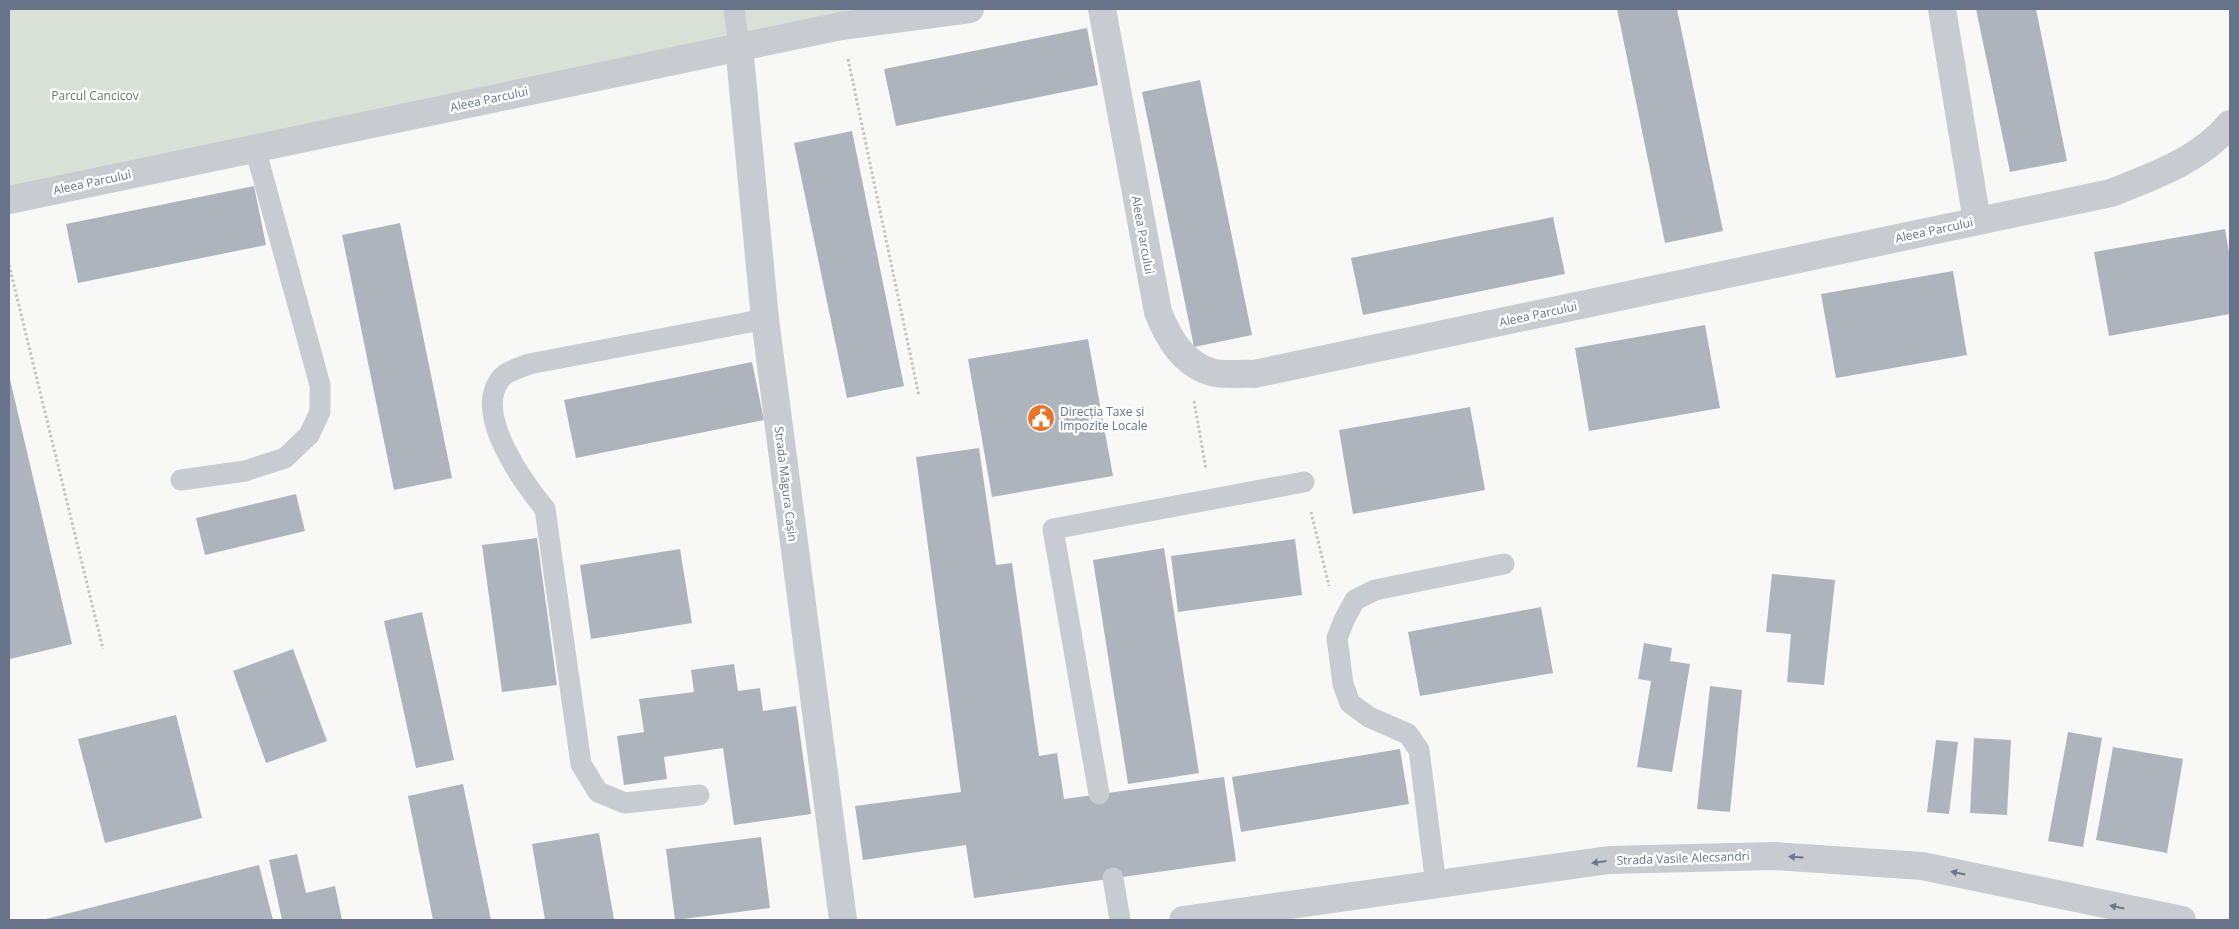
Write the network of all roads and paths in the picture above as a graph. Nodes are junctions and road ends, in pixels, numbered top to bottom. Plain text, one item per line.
1 (734, 9) edge
2 (970, 9) edge
3 (1102, 9) edge
4 (1942, 9) edge
5 (841, 26) junction
6 (738, 46) junction
7 (2230, 124) edge
8 (255, 148) junction
9 (9, 200) edge
10 (1977, 221) junction
11 (9, 265) edge
12 (765, 319) junction
13 (1187, 359) junction
14 (919, 396) dead end
15 (180, 480) dead end
16 (1304, 482) joint
17 (1211, 499) junction
18 (1504, 564) dead end
19 (1345, 618) junction
20 (104, 649) dead end
21 (1099, 794) dead end
22 (700, 795) dead end
23 (1113, 878) dead end
24 (1436, 885) junction
25 (843, 920) edge
26 (1120, 920) edge
27 (1183, 920) edge
28 (2182, 920) edge

1 - 6 lane
2 - 5 street, Aleea Parcului
3 - 13 street, Aleea Parcului
4 - 10 street
5 - 6 street, Aleea Parcului
5 - 14 path
6 - 8 street, Aleea Parcului
6 - 12 street, Strada Măgura Cașin
7 - 10 street, Aleea Parcului
8 - 9 street, Aleea Parcului
8 - 15 lane
10 - 13 street, Aleea Parcului
11 - 20 path
12 - 22 lane
12 - 25 street, Strada Măgura Cașin
13 - 17 path
16 - 17 lane
16 - 19 path
17 - 21 lane
18 - 19 lane
19 - 24 lane
23 - 26 lane
24 - 27 street, Strada Vasile Alecsandri
28 -> 24 street, Strada Vasile Alecsandri

